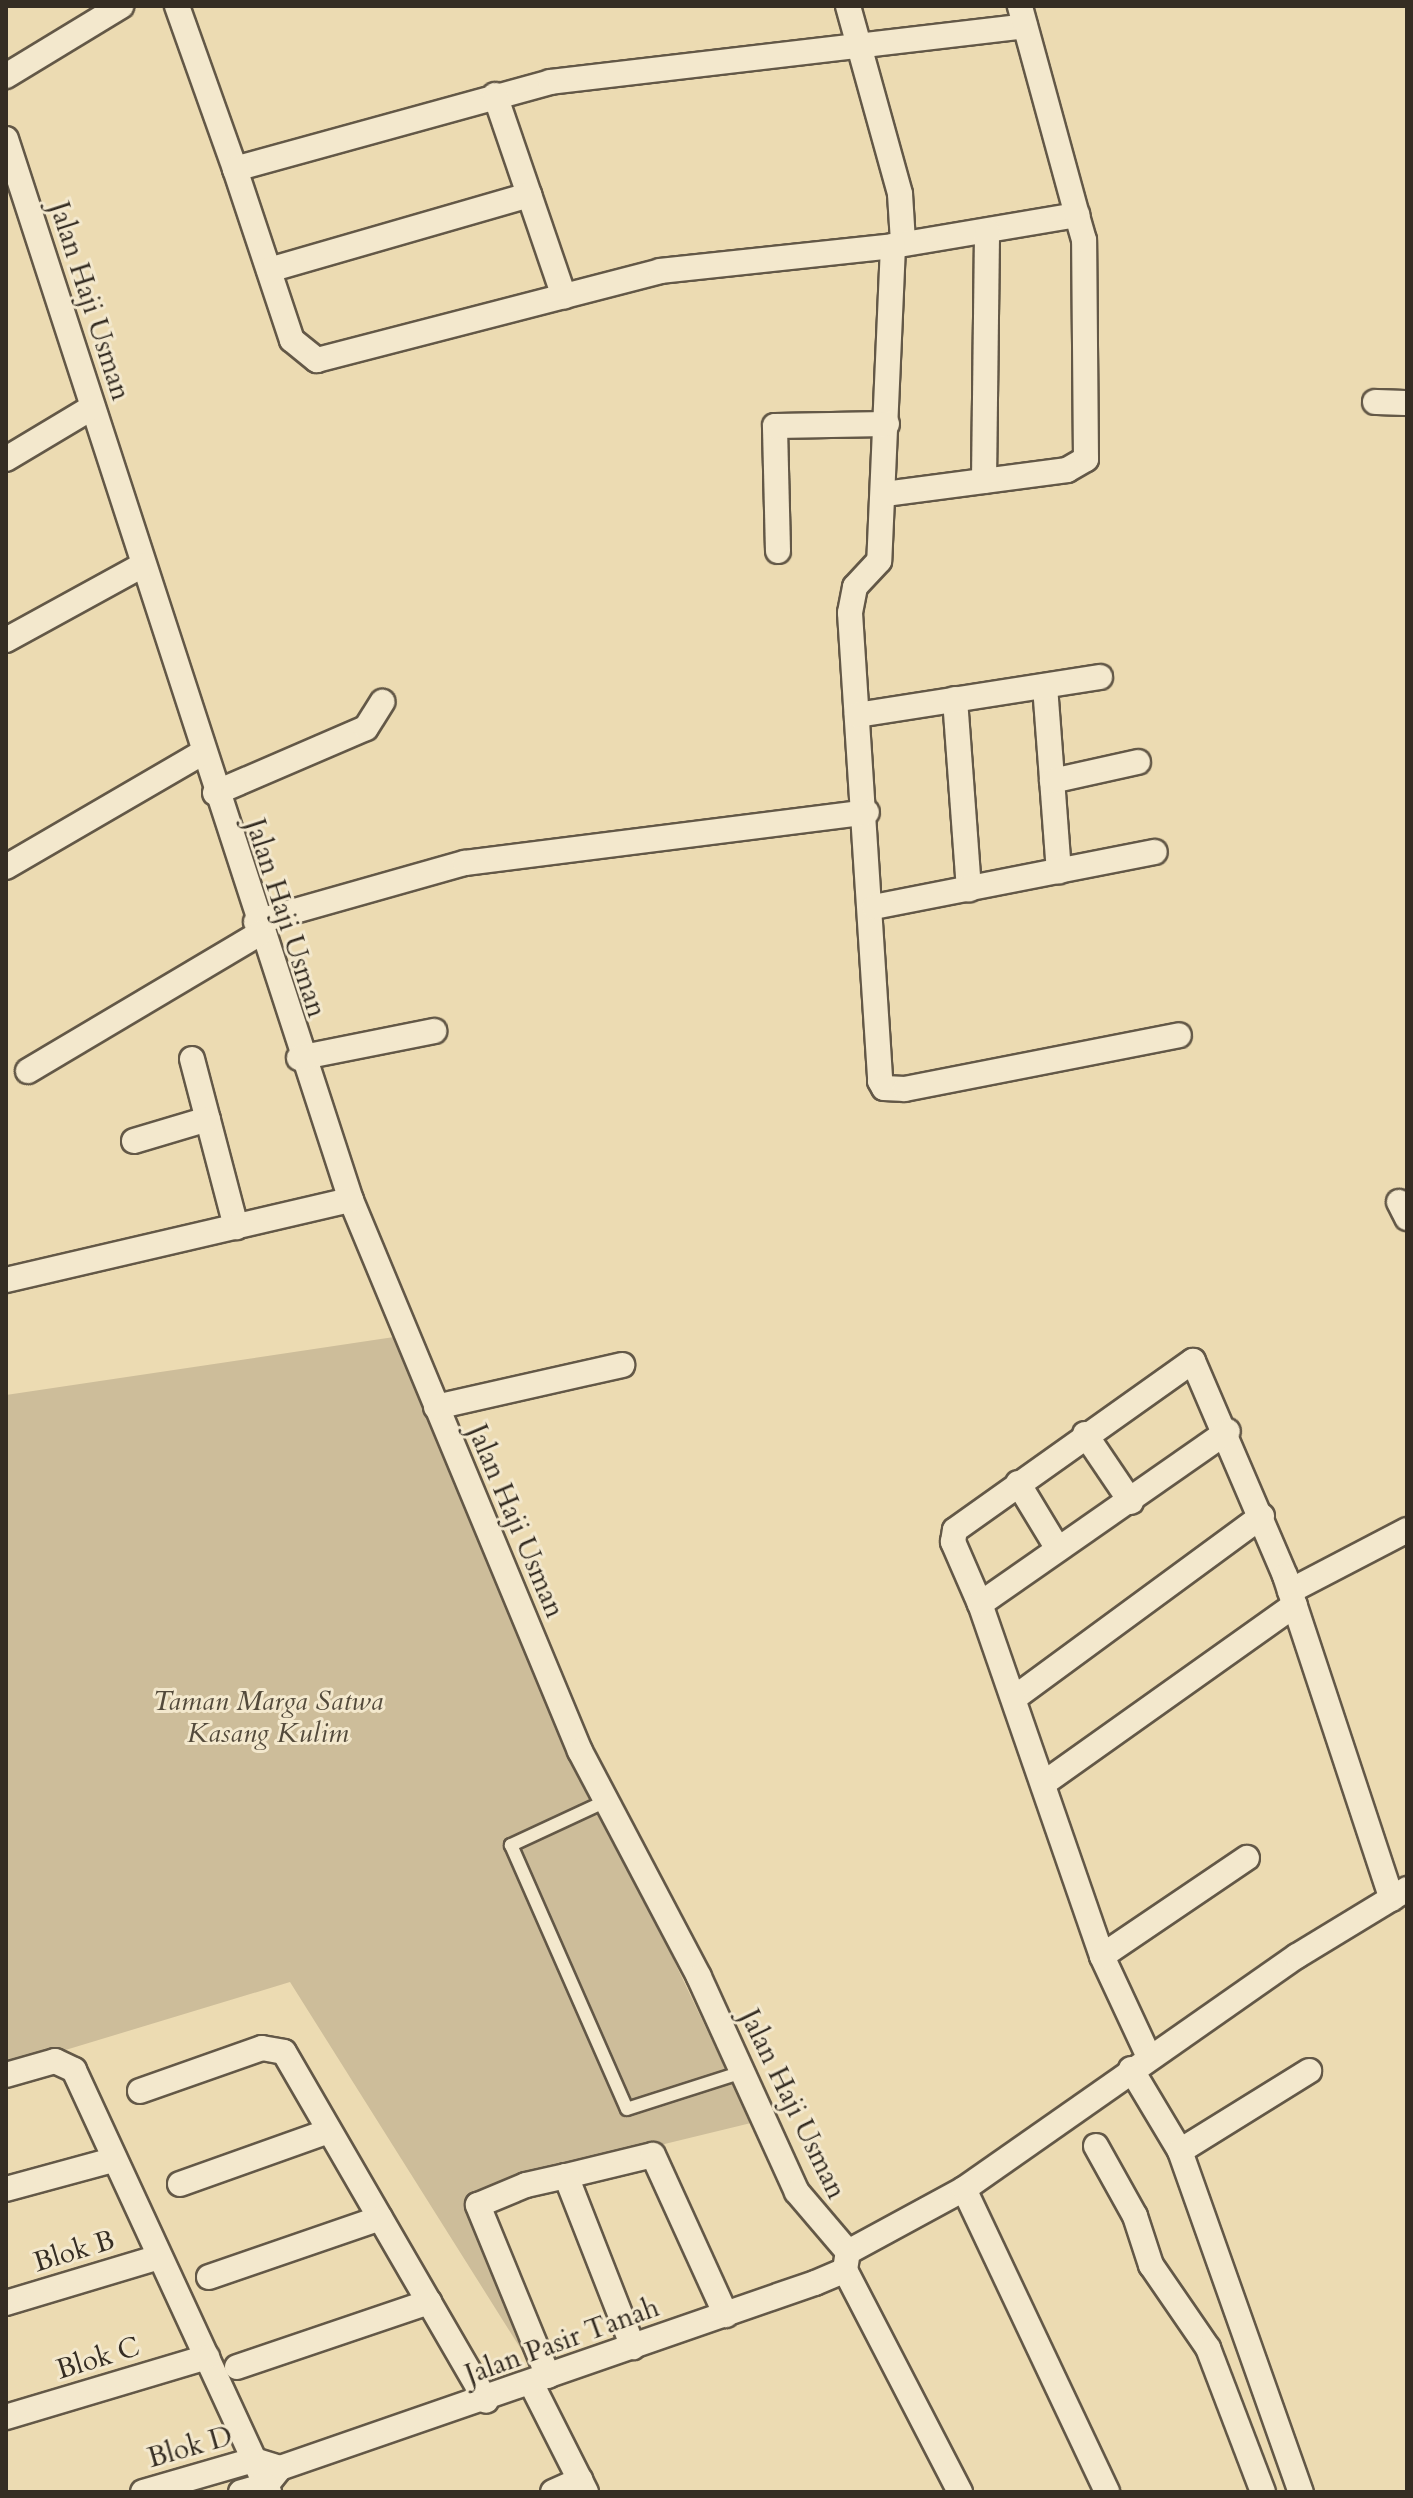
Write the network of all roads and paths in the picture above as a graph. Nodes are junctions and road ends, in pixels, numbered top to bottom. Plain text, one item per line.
1 (121, 6) edge
2 (177, 6) edge
3 (848, 6) edge
4 (1022, 16) edge
5 (858, 51) junction
6 (6, 76) edge
7 (495, 95) junction
8 (6, 139) edge
9 (235, 169) junction
10 (529, 195) junction
11 (1077, 215) junction
12 (987, 231) junction
13 (898, 244) junction
14 (269, 270) junction
15 (564, 296) junction
16 (1375, 402) dead end
17 (1407, 403) edge
18 (93, 407) junction
19 (887, 424) junction
20 (6, 459) edge
21 (984, 481) junction
22 (885, 494) junction
23 (778, 551) dead end
24 (143, 565) junction
25 (6, 640) edge
26 (1100, 677) dead end
27 (1045, 686) junction
28 (955, 699) junction
29 (382, 702) dead end
30 (857, 715) junction
31 (202, 753) junction
32 (1138, 762) dead end
33 (1052, 781) junction
34 (215, 793) junction
35 (867, 812) junction
36 (1155, 852) dead end
37 (6, 867) edge
38 (1059, 871) junction
39 (969, 889) junction
40 (874, 907) junction
41 (258, 928) junction
42 (434, 1031) dead end
43 (1179, 1035) dead end
44 (299, 1058) junction
45 (192, 1059) dead end
46 (28, 1071) dead end
47 (208, 1119) junction
48 (134, 1141) dead end
49 (351, 1200) junction
50 (236, 1227) junction
51 (6, 1280) edge
52 (622, 1365) dead end
53 (436, 1407) junction
54 (1228, 1431) junction
55 (1085, 1434) junction
56 (1018, 1483) junction
57 (1131, 1502) junction
58 (1262, 1516) junction
59 (1407, 1530) edge
60 (1058, 1549) junction
61 (1292, 1598) junction
62 (980, 1604) junction
63 (1017, 1696) junction
64 (1047, 1781) junction
65 (606, 1801) junction
66 (1247, 1858) dead end
67 (1399, 1894) edge
68 (1102, 1956) junction
69 (1140, 2063) junction
70 (1309, 2071) dead end
71 (742, 2072) junction
72 (6, 2075) edge
73 (140, 2091) dead end
74 (329, 2131) junction
75 (1096, 2146) dead end
76 (1180, 2151) junction
77 (113, 2160) junction
78 (566, 2176) junction
79 (180, 2184) dead end
80 (6, 2189) edge
81 (964, 2189) junction
82 (380, 2218) junction
83 (159, 2257) junction
84 (846, 2261) junction
85 (209, 2277) dead end
86 (429, 2302) junction
87 (6, 2303) edge
88 (726, 2315) junction
89 (633, 2347) junction
90 (207, 2357) junction
91 (237, 2367) dead end
92 (540, 2380) junction
93 (486, 2401) junction
94 (6, 2417) edge
95 (254, 2460) junction
96 (271, 2482) edge
97 (583, 2486) edge
98 (143, 2492) edge
99 (241, 2492) edge
100 (553, 2492) edge
101 (960, 2492) edge
102 (1107, 2492) edge
103 (1263, 2492) edge
104 (1301, 2492) edge

1 - 6 street
2 - 9 street
3 - 5 street
4 - 5 street
4 - 11 street
5 - 7 street
5 - 13 street
7 - 9 street
7 - 10 street
8 - 18 street, Jalan Haji Usman
9 - 14 street
10 - 14 street
10 - 15 street
11 - 12 street
11 - 21 street
12 - 13 street
12 - 21 street
13 - 15 street
13 - 19 street
14 - 15 street
16 - 17 street
18 - 20 street
18 - 24 street, Jalan Haji Usman
19 - 22 street
19 - 23 street
21 - 22 street
22 - 30 street
24 - 25 street
24 - 31 street, Jalan Haji Usman
26 - 27 street
27 - 28 street
27 - 33 street
28 - 30 street
28 - 39 street
29 - 34 street
30 - 35 street
31 - 34 street, Jalan Haji Usman
31 - 37 street
32 - 33 street
33 - 38 street
34 - 41 street, Jalan Haji Usman
35 - 40 street
35 - 41 street
36 - 38 street
38 - 39 street
39 - 40 street
40 - 43 street
41 - 44 street, Jalan Haji Usman
41 - 46 street
42 - 44 street
44 - 49 street, Jalan Haji Usman
45 - 47 street
47 - 48 street
47 - 50 street
49 - 50 street
49 - 53 street, Jalan Haji Usman
50 - 51 street
52 - 53 street
53 - 65 street, Jalan Haji Usman
54 - 55 street
54 - 57 street
54 - 58 street
55 - 56 street
55 - 57 street
56 - 60 street
56 - 62 street
57 - 60 street
58 - 61 street
58 - 63 street
59 - 61 street
60 - 62 street
61 - 64 street
61 - 67 street
62 - 63 street
63 - 64 street
64 - 68 street
65 - 71 street, Jalan Haji Usman
65 - 71 lane
66 - 68 street
67 - 69 street
68 - 69 street
69 - 76 street
69 - 81 street
70 - 76 street
71 - 84 street, Jalan Haji Usman
72 - 77 street
73 - 74 street
74 - 79 street
74 - 82 street
75 - 103 street
76 - 104 street
77 - 80 street
77 - 83 street
78 - 88 street
78 - 89 street
78 - 92 street
81 - 84 street
81 - 102 street
82 - 85 street
82 - 86 street
83 - 87 street, Blok B
83 - 90 street
84 - 88 street, Jalan Pasir Tanah
84 - 101 street, Jalan Haji Usman
86 - 91 street
86 - 93 street
88 - 89 street, Jalan Pasir Tanah
89 - 92 street, Jalan Pasir Tanah
90 - 94 street, Blok C
90 - 95 street
92 - 93 street, Jalan Pasir Tanah
92 - 97 street
93 - 96 street, Jalan Pasir Tanah
95 - 96 street
95 - 98 street, Blok D
96 - 99 street, Jalan Pasir Tanah
97 - 100 street

